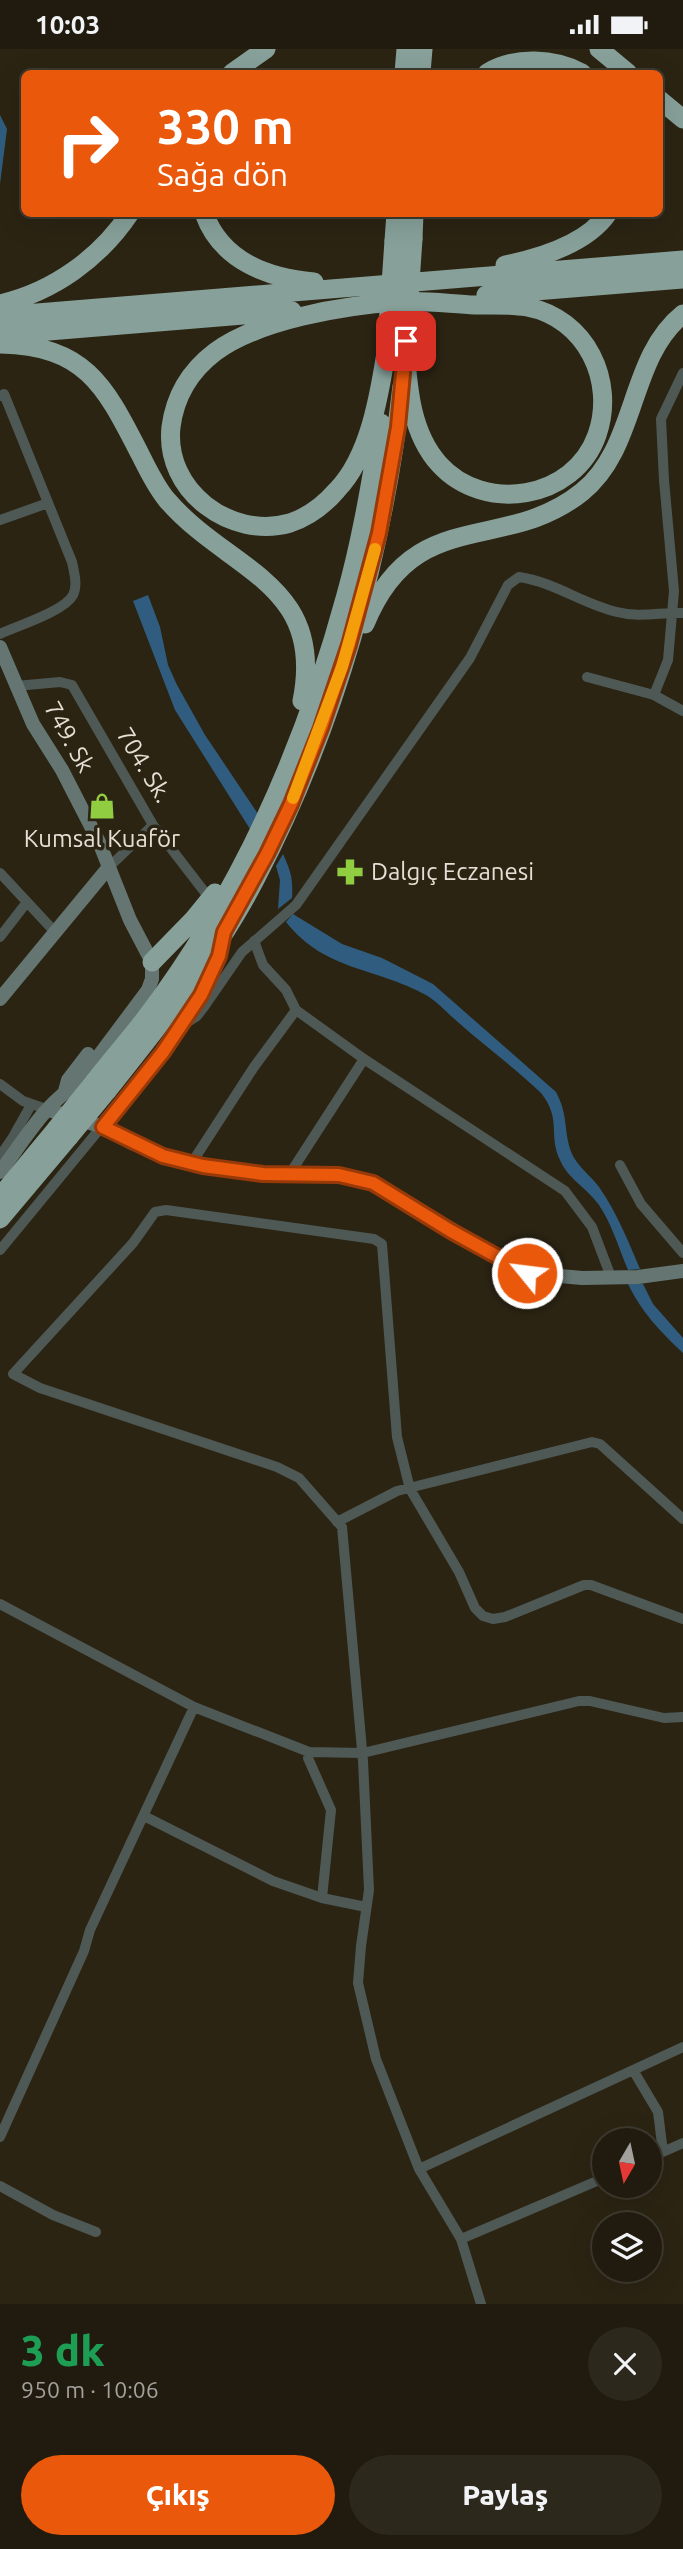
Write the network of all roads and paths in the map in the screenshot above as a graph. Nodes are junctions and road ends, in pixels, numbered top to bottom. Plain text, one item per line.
1 (266, 49) edge
2 (406, 49) edge
3 (423, 49) edge
4 (598, 49) edge
5 (236, 70) edge
6 (404, 70) edge
7 (421, 70) edge
8 (495, 70) edge
9 (573, 70) edge
10 (624, 70) edge
11 (663, 102) edge
12 (683, 119) edge
13 (127, 217) edge
14 (206, 217) edge
15 (606, 217) edge
16 (408, 228) edge
17 (683, 260) edge
18 (683, 279) edge
19 (406, 288) junction
20 (0, 304) edge
21 (683, 314) edge
22 (0, 316) edge
23 (0, 335) edge
24 (0, 344) edge
25 (396, 346) junction
26 (683, 373) edge
27 (2, 395) edge
28 (48, 503) junction
29 (0, 520) edge
30 (677, 613) edge
31 (0, 634) edge
32 (0, 647) edge
33 (587, 677) dead end
34 (16, 686) junction
35 (654, 695) junction
36 (683, 711) edge
37 (321, 728) junction
38 (282, 778) junction
39 (153, 825) junction
40 (242, 863) junction
41 (109, 867) junction
42 (0, 873) edge
43 (210, 899) junction
44 (27, 902) junction
45 (54, 931) junction
46 (224, 932) junction
47 (0, 937) edge
48 (254, 940) junction
49 (152, 968) junction
50 (0, 999) edge
51 (296, 1010) junction
52 (180, 1027) junction
53 (364, 1059) junction
54 (0, 1084) edge
55 (101, 1086) junction
56 (31, 1105) junction
57 (49, 1109) junction
58 (103, 1127) junction
59 (63, 1132) junction
60 (0, 1156) edge
61 (191, 1164) junction
62 (620, 1165) dead end
63 (0, 1172) edge
64 (289, 1175) junction
65 (0, 1197) edge
66 (0, 1219) edge
67 (0, 1250) edge
68 (683, 1253) edge
69 (683, 1271) edge
70 (611, 1277) junction
71 (656, 1277) junction
72 (683, 1280) edge
73 (410, 1489) junction
74 (683, 1519) edge
75 (337, 1522) junction
76 (0, 1604) edge
77 (683, 1619) edge
78 (194, 1707) junction
79 (683, 1717) edge
80 (309, 1752) junction
81 (363, 1753) junction
82 (144, 1817) junction
83 (322, 1898) junction
84 (366, 1907) junction
85 (683, 2047) edge
86 (633, 2070) junction
87 (1, 2130) edge
88 (683, 2143) edge
89 (663, 2152) joint
90 (419, 2169) junction
91 (592, 2183) edge
92 (0, 2186) edge
93 (96, 2232) dead end
94 (460, 2239) junction
95 (481, 2304) edge

1 - 5 highway
2 - 6 highway
3 - 7 highway
4 - 10 highway
8 - 9 highway
11 - 12 highway
13 - 20 highway
14 - 19 highway
15 - 19 highway
16 - 25 highway, bridge
17 - 19 highway
18 - 19 highway
19 - 22 highway
19 - 23 highway
19 - 25 highway
19 - 25 highway
21 - 37 highway
24 - 38 highway
25 - 37 highway
25 - 38 highway
26 - 30 street
27 - 28 street
28 - 29 street
28 - 31 street
30 - 35 street
30 - 48 street
32 - 34 street, 749. Sk
33 - 35 street
34 - 39 street, 704. Sk.
34 - 41 street, 749. Sk
35 - 36 street
37 - 46 highway
38 - 40 highway
39 - 41 street, 704. Sk.
39 - 43 street
40 - 43 highway
40 - 55 highway
41 - 45 street, 704. Sk.
41 - 49 street, 749. Sk
42 - 44 street
43 - 49 highway
44 - 45 street
44 - 47 street
45 - 50 street, 704. Sk.
46 - 52 street
46 - 55 highway
48 - 51 street
48 - 52 street
49 - 57 street
51 - 53 street
51 - 61 street
52 - 58 street
53 - 64 street
53 - 70 street
54 - 56 street
55 - 59 highway, bridge
56 - 57 street
56 - 60 street
57 - 58 street
57 - 63 street
58 - 61 street
58 - 67 street
59 - 65 highway
59 - 66 highway
61 - 64 street
62 - 68 street
64 - 70 street
69 - 71 street
70 - 71 street
71 - 72 street
73 - 74 street
73 - 75 street
73 - 75 street
73 - 77 street
75 - 81 street
76 - 78 street
78 - 80 street
78 - 82 street
79 - 81 street
80 - 81 street
80 - 83 street
81 - 84 street
82 - 83 street
82 - 87 street
83 - 84 street
84 - 90 street
85 - 86 street
86 - 89 street
86 - 90 street
88 - 89 street
90 - 94 street
91 - 94 street
92 - 93 street
94 - 95 street

